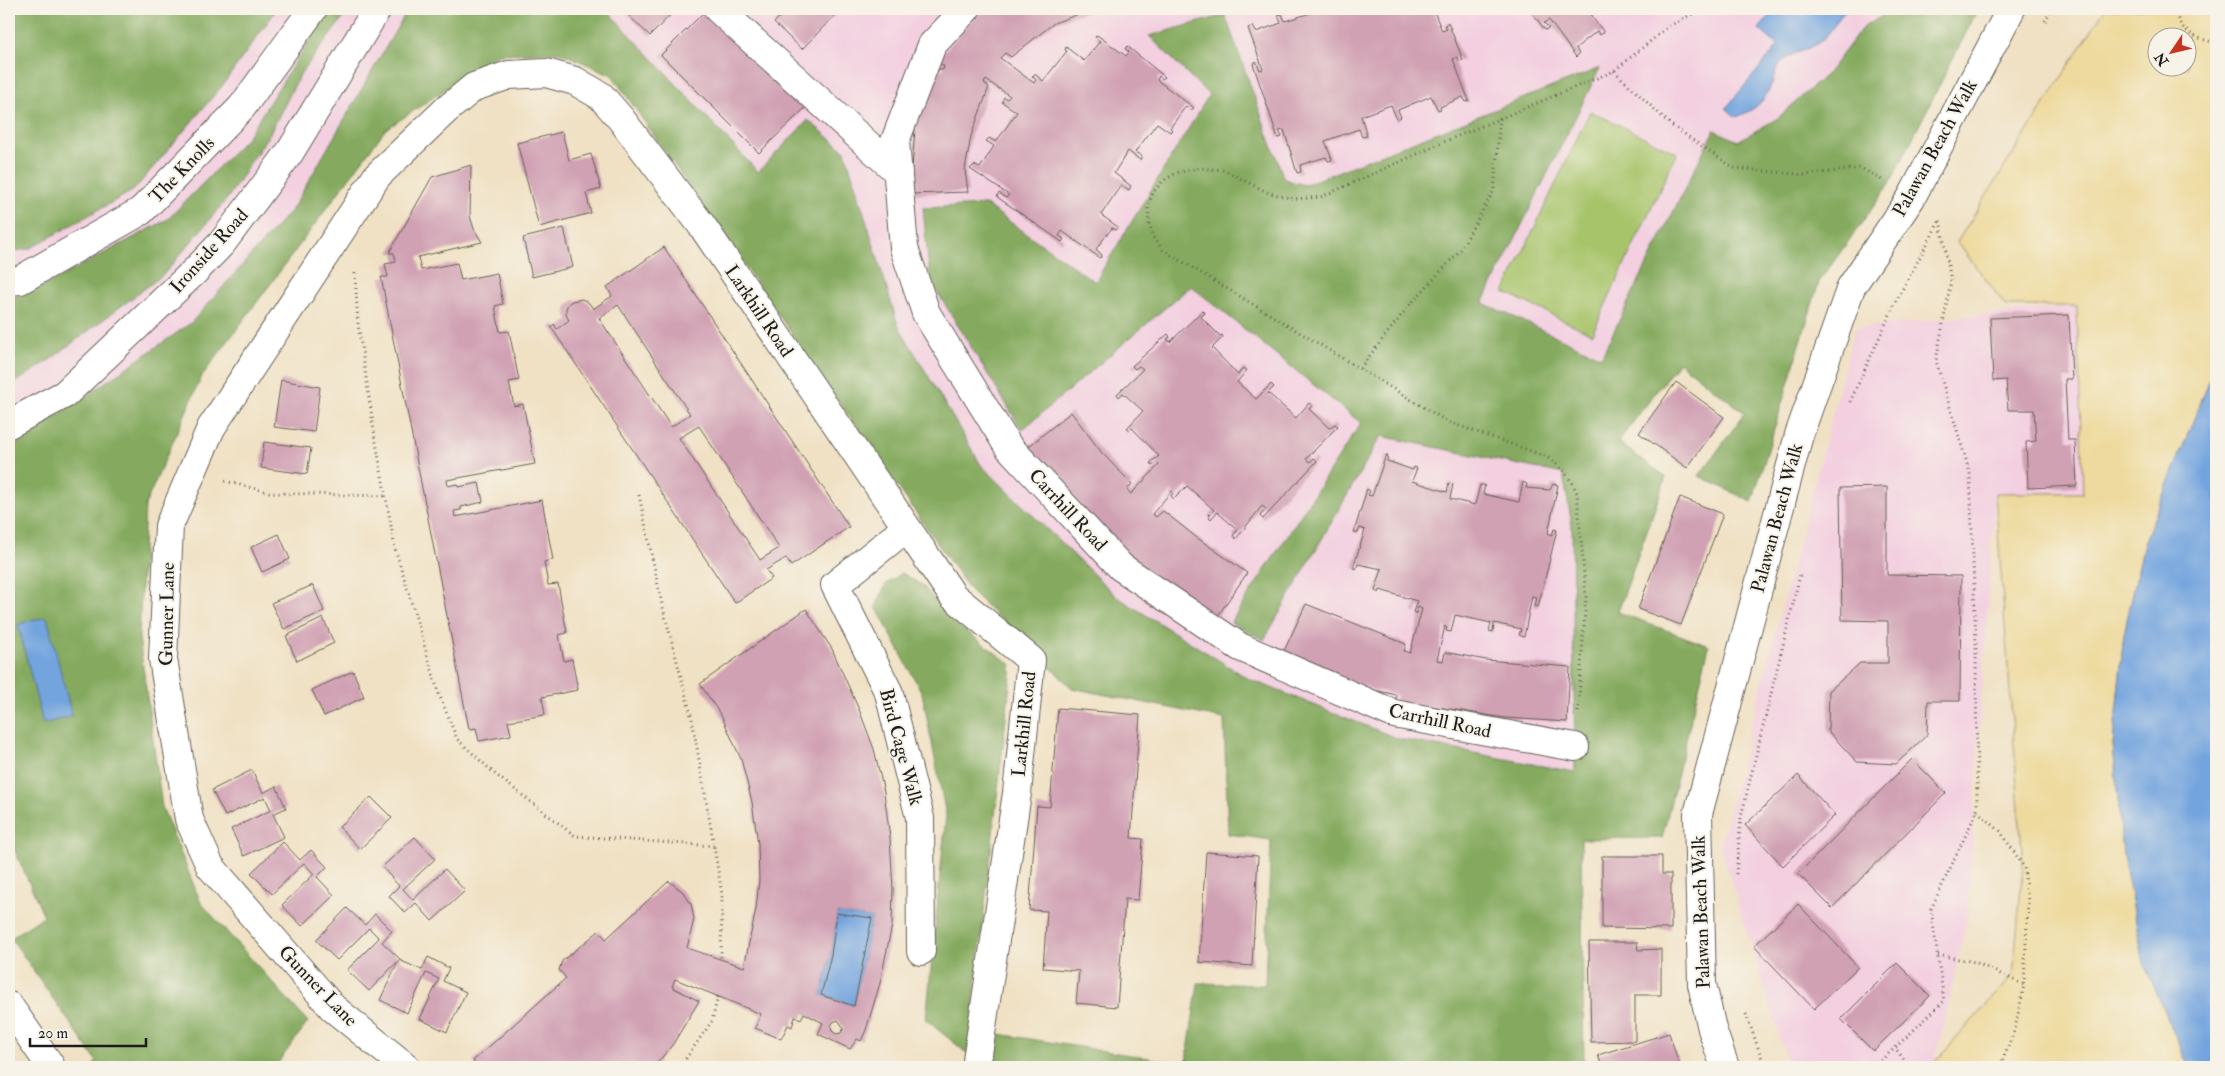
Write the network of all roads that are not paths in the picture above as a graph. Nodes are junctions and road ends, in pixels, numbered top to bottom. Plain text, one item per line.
1 (313, 9) edge
2 (377, 9) edge
3 (718, 9) edge
4 (966, 9) edge
5 (2011, 9) edge
6 (898, 172) junction
7 (352, 215) joint
8 (9, 281) edge
9 (9, 424) edge
10 (906, 528) junction
11 (1575, 748) road end
12 (921, 951) dead end
13 (9, 1006) edge
14 (47, 1067) edge
15 (406, 1067) edge
16 (976, 1067) edge
17 (1725, 1067) edge

1 - 8 street, The Knolls
2 - 9 street, Ironside Road
3 - 6 street
4 - 6 street, Carrhill Road
5 - 17 street, Palawan Beach Walk
6 - 11 street, Carrhill Road
7 - 10 street, Larkhill Road
7 - 15 street, Gunner Lane
10 - 12 street, Bird Cage Walk
10 - 16 street, Larkhill Road
13 - 14 street

